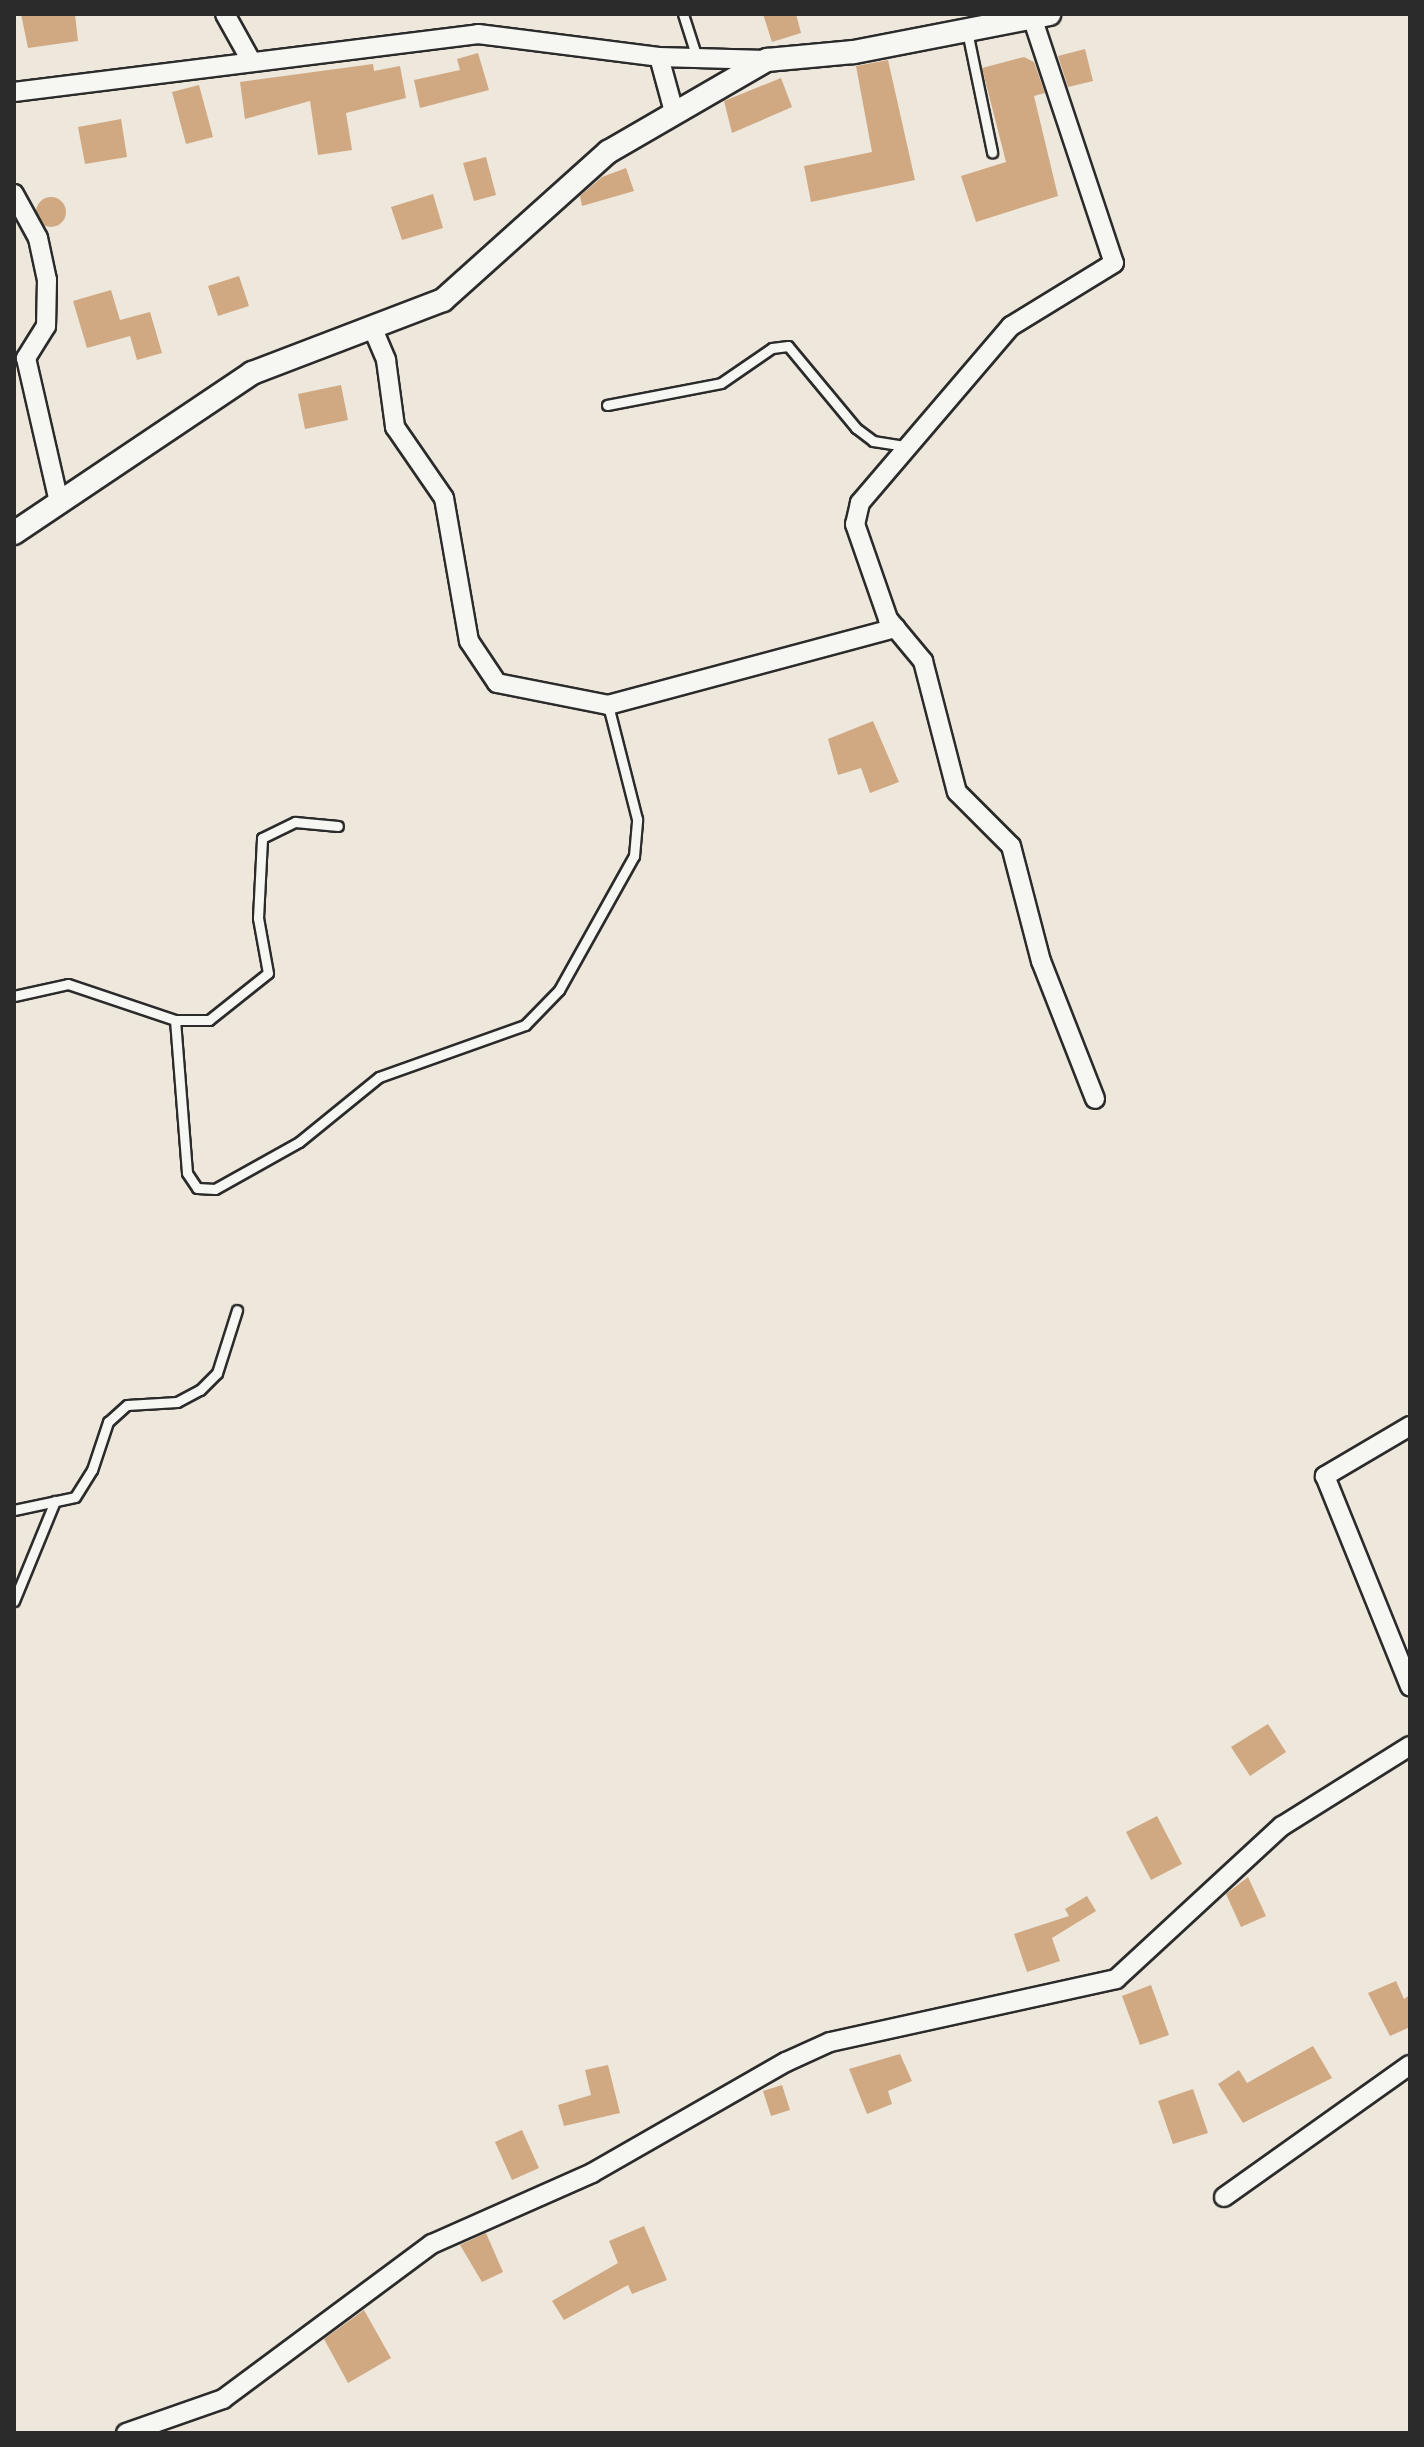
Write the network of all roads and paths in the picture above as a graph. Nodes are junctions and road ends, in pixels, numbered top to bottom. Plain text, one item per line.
1 (225, 14) edge
2 (683, 14) edge
3 (1027, 18) edge
4 (967, 31) junction
5 (249, 57) junction
6 (659, 57) junction
7 (697, 58) junction
8 (767, 60) junction
9 (14, 92) edge
10 (674, 112) junction
11 (992, 152) dead end
12 (14, 194) edge
13 (373, 329) junction
14 (607, 405) dead end
15 (906, 446) junction
16 (59, 502) junction
17 (14, 533) edge
18 (896, 628) junction
19 (608, 705) junction
20 (338, 826) dead end
21 (14, 996) edge
22 (175, 1020) junction
23 (1095, 1099) dead end
24 (237, 1310) dead end
25 (1410, 1426) edge
26 (55, 1501) junction
27 (14, 1510) edge
28 (14, 1601) edge
29 (1410, 1686) edge
30 (1410, 1746) edge
31 (1410, 2065) edge
32 (1224, 2197) dead end
33 (126, 2433) edge

1 - 5 street
2 - 7 lane
3 - 4 street
3 - 15 street
4 - 8 street
4 - 11 lane
5 - 6 street
5 - 9 street
6 - 7 street
6 - 10 street
7 - 8 street
8 - 10 street
10 - 13 street
12 - 16 street
13 - 16 street
13 - 19 street
14 - 15 lane
15 - 18 street
16 - 17 street
18 - 19 street
18 - 23 street
19 - 22 lane
20 - 22 lane
21 - 22 lane
24 - 26 lane
25 - 29 street
26 - 27 lane
26 - 28 lane
30 - 33 street
31 - 32 street

